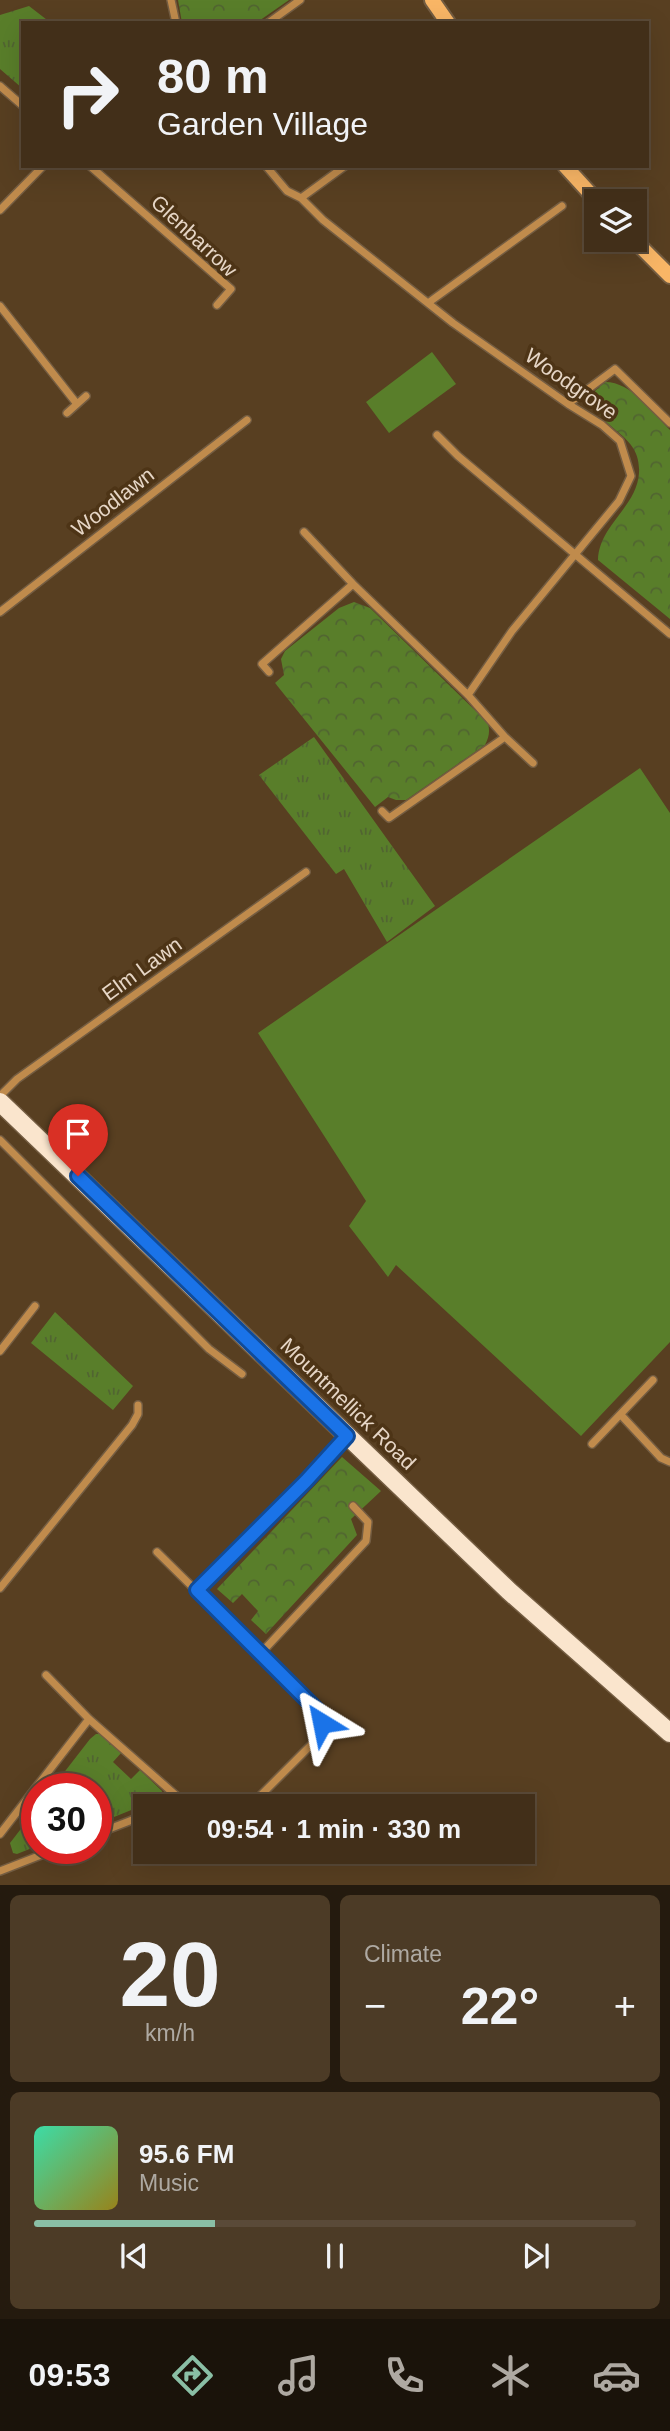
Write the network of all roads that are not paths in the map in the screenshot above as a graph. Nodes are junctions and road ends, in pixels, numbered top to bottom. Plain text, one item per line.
1 (171, 0) edge
2 (300, 0) edge
3 (432, 0) edge
4 (176, 21) edge
5 (271, 21) edge
6 (447, 21) edge
7 (0, 86) edge
8 (21, 104) edge
9 (41, 168) edge
10 (92, 168) edge
11 (268, 168) edge
12 (342, 168) edge
13 (567, 168) edge
14 (586, 189) edge
15 (300, 198) junction
16 (562, 206) dead end
17 (0, 210) edge
18 (646, 252) edge
19 (670, 276) edge
20 (428, 303) junction
21 (217, 305) dead end
22 (0, 306) edge
23 (86, 396) dead end
24 (77, 404) junction
25 (568, 404) junction
26 (67, 413) dead end
27 (247, 420) dead end
28 (670, 423) edge
29 (437, 435) dead end
30 (304, 532) dead end
31 (576, 555) junction
32 (353, 584) junction
33 (0, 612) edge
34 (670, 634) edge
35 (269, 672) dead end
36 (468, 695) junction
37 (505, 737) junction
38 (533, 763) dead end
39 (382, 811) dead end
40 (306, 872) dead end
41 (0, 1096) edge
42 (0, 1102) edge
43 (0, 1140) edge
44 (35, 1306) dead end
45 (0, 1351) edge
46 (242, 1374) dead end
47 (653, 1380) dead end
48 (138, 1405) dead end
49 (621, 1415) junction
50 (347, 1436) junction
51 (592, 1444) dead end
52 (670, 1462) edge
53 (353, 1507) dead end
54 (157, 1552) dead end
55 (0, 1588) edge
56 (197, 1590) junction
57 (261, 1653) junction
58 (46, 1675) dead end
59 (89, 1719) junction
60 (670, 1733) edge
61 (175, 1794) edge
62 (262, 1794) edge
63 (133, 1820) edge
64 (112, 1828) edge
65 (0, 1834) edge
66 (21, 1863) edge
67 (0, 1871) edge

1 - 4 street
2 - 5 street
3 - 6 street
7 - 8 street
9 - 17 street
10 - 21 street, Glenbarrow
11 - 15 street, Woodgrove
12 - 15 street
13 - 14 street
15 - 20 street, Woodgrove
16 - 20 street
18 - 19 street
20 - 25 street, Woodgrove
22 - 24 street
23 - 24 street
24 - 26 street
25 - 28 street
25 - 31 street, Woodgrove
27 - 33 street, Woodlawn
29 - 31 street
30 - 32 street
31 - 34 street
31 - 36 street, Woodgrove
32 - 35 street
32 - 36 street
36 - 37 street
37 - 38 street
37 - 39 street
40 - 41 street, Elm Lawn
42 - 50 main road, Mountmellick Road
43 - 46 street
44 - 45 street
47 - 49 street
48 - 55 street
49 - 51 street
49 - 52 street
50 - 56 street
50 - 60 main road, Mountmellick Road
53 - 57 street
54 - 56 street
56 - 57 street
57 - 62 street
58 - 59 street
59 - 61 street
59 - 65 street
63 - 64 street
66 - 67 street

